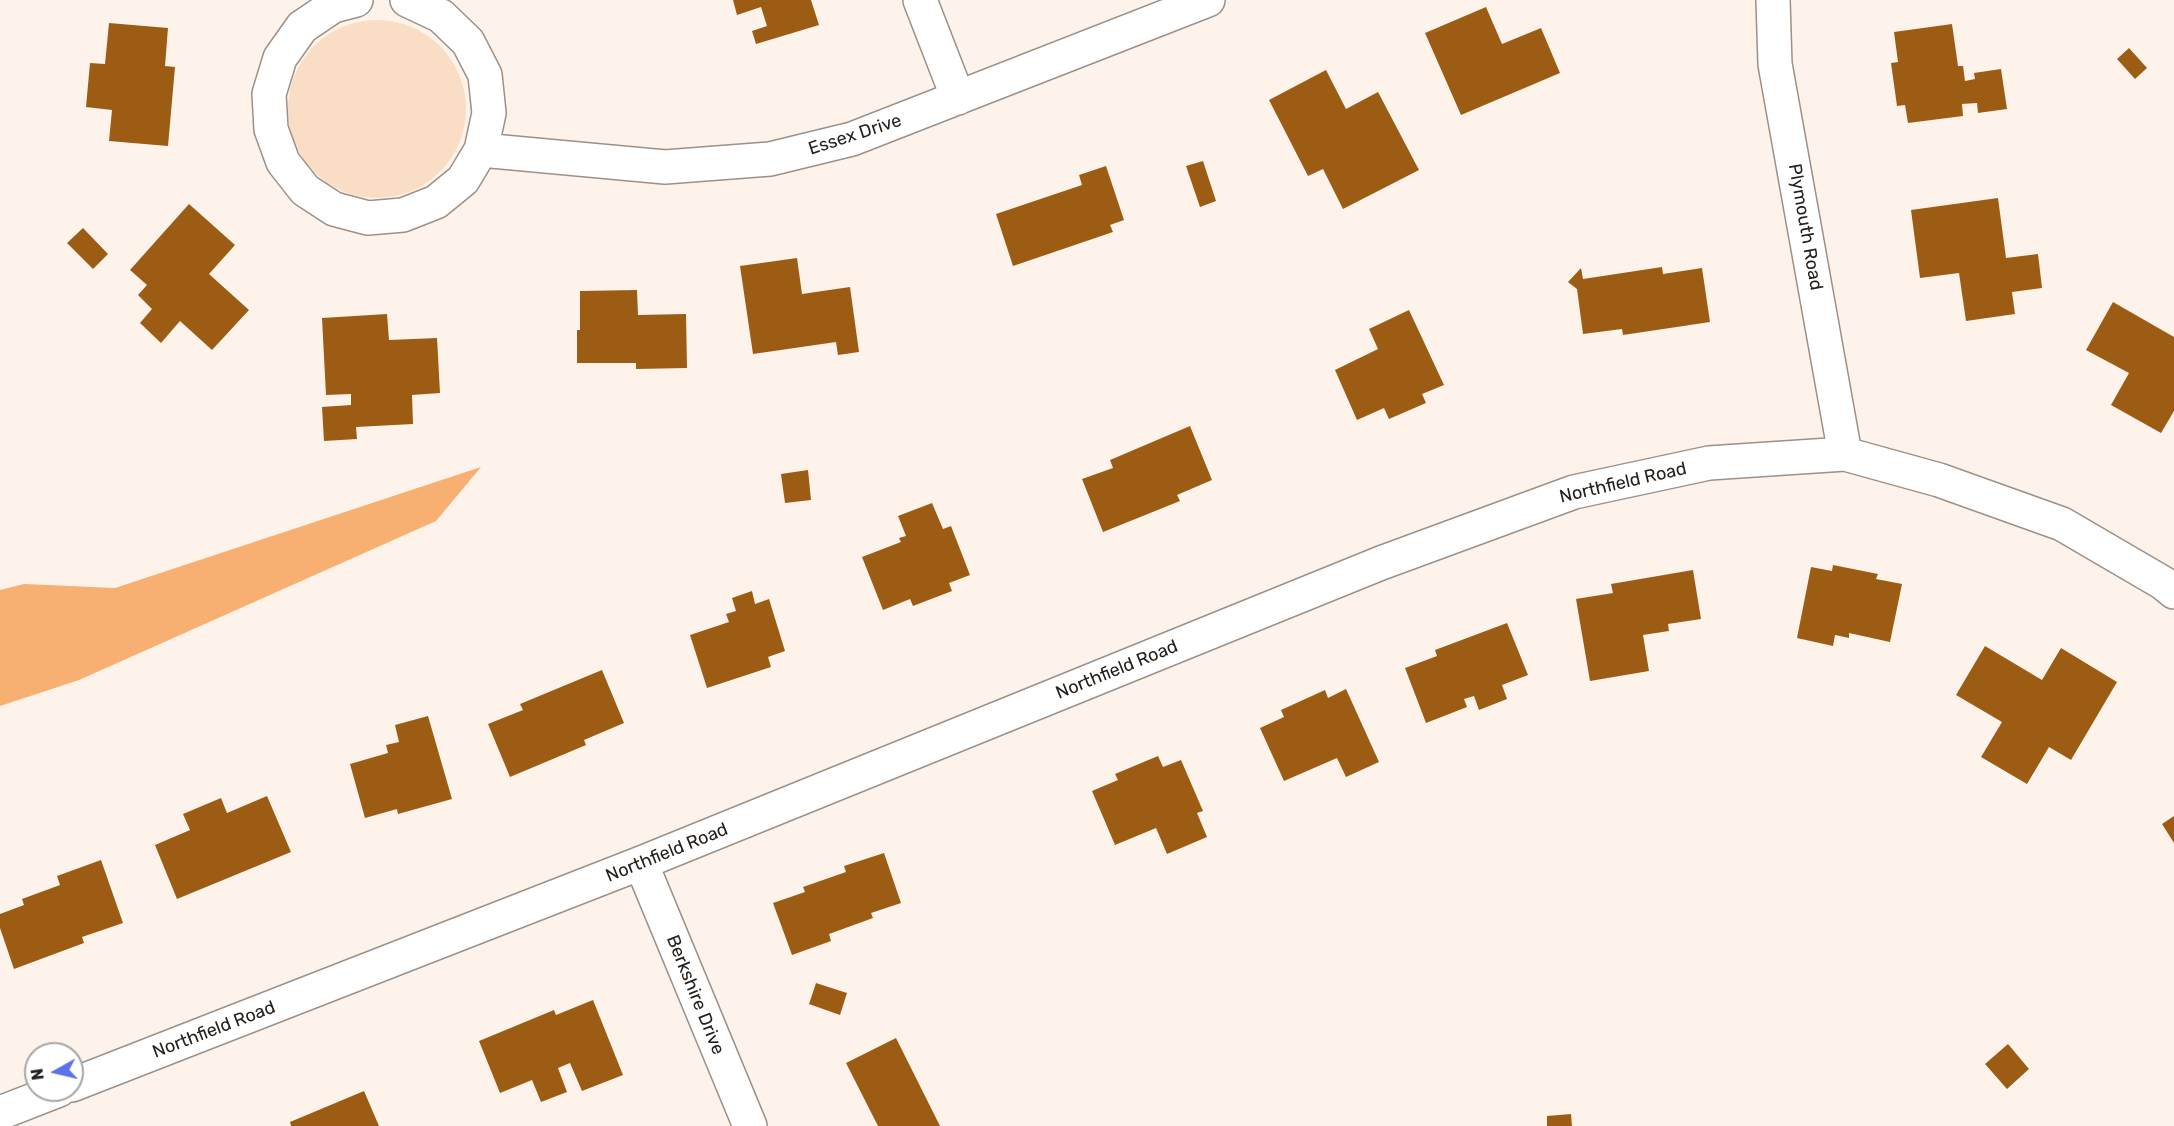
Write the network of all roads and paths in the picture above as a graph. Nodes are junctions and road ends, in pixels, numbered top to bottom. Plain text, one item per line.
1 (356, 0) edge
2 (407, 0) edge
3 (920, 0) edge
4 (1208, 0) edge
5 (1773, 0) edge
6 (958, 98) junction
7 (481, 150) junction
8 (1845, 454) junction
9 (2174, 592) edge
10 (641, 863) junction
11 (84, 1080) edge
12 (28, 1102) edge
13 (0, 1113) edge
14 (750, 1126) edge

1 - 7 street
2 - 7 street
3 - 6 street
4 - 6 street, Essex Drive
5 - 8 street, Plymouth Road
6 - 7 street, Essex Drive
8 - 9 street, Northfield Road
8 - 10 street, Northfield Road
10 - 11 street, Northfield Road
10 - 14 street, Berkshire Drive
12 - 13 street

